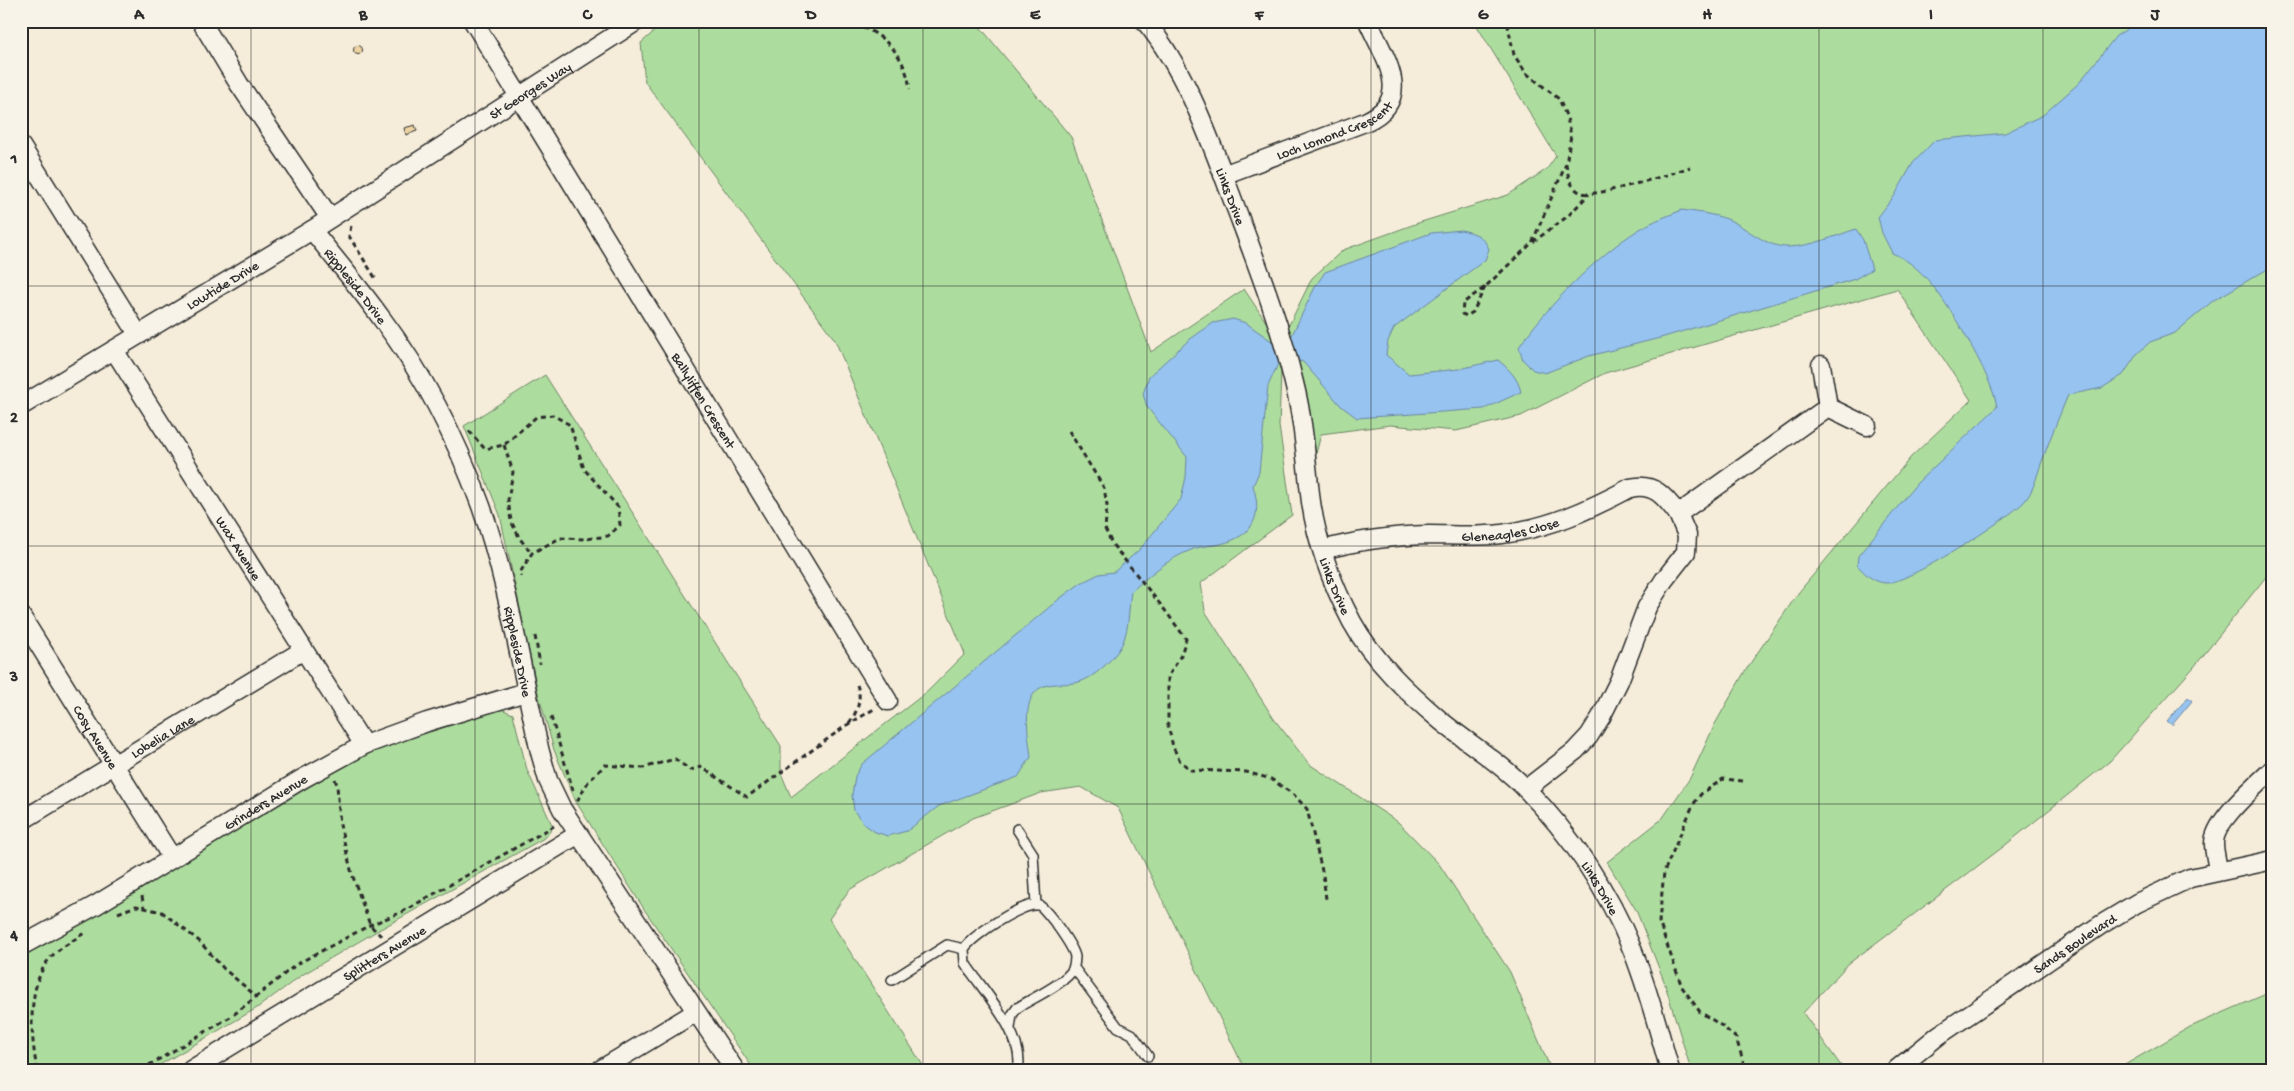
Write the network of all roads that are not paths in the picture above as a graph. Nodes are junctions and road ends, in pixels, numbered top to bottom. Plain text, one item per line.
1 (200, 21) edge
2 (473, 21) edge
3 (637, 21) edge
4 (1145, 21) edge
5 (1368, 21) edge
6 (521, 98) junction
7 (21, 146) edge
8 (421, 159) joint
9 (1223, 174) junction
10 (330, 218) junction
11 (312, 230) junction
12 (138, 334) junction
13 (114, 350) junction
14 (1821, 365) dead end
15 (21, 406) edge
16 (1828, 406) junction
17 (1867, 426) dead end
18 (1678, 514) junction
19 (1323, 550) junction
20 (21, 616) edge
21 (302, 650) junction
22 (526, 692) junction
23 (888, 701) road end
24 (364, 745) junction
25 (114, 765) junction
26 (2273, 769) edge
27 (1526, 789) junction
28 (21, 821) edge
29 (1017, 829) dead end
30 (577, 835) junction
31 (172, 858) junction
32 (2273, 860) edge
33 (2218, 870) junction
34 (1036, 904) junction
35 (21, 946) edge
36 (964, 949) junction
37 (1074, 968) junction
38 (892, 980) dead end
39 (696, 1012) junction
40 (1010, 1028) junction
41 (1148, 1056) dead end
42 (191, 1070) edge
43 (600, 1070) edge
44 (735, 1070) edge
45 (1018, 1070) edge
46 (1670, 1070) edge
47 (1896, 1070) edge

1 - 10 street
2 - 6 street, Ballyliffen Crescent
3 - 6 street, St Georges Way
4 - 9 street, Links Drive
5 - 9 street, Loch Lomond Crescent
6 - 8 street, St Georges Way
6 - 23 street, Ballyliffen Crescent
7 - 12 street
8 - 10 street, Lowtide Drive
9 - 19 street, Links Drive
10 - 11 street, Lowtide Drive
11 - 12 street, Lowtide Drive
11 - 22 street, Rippleside Drive
12 - 13 street, Lowtide Drive
13 - 15 street, Lowtide Drive
13 - 21 street, Wax Avenue
14 - 16 street
16 - 17 street
16 - 18 street
18 - 19 street, Gleneagles Close
18 - 27 street, Gleneagles Close
19 - 27 street, Links Drive
20 - 25 street, Cosy Avenue
21 - 24 street, Wax Avenue
21 - 25 street, Lobelia Lane
22 - 24 street, Grinders Avenue
22 - 30 street, Rippleside Drive
24 - 31 street, Grinders Avenue
25 - 28 street, Lobelia Lane
25 - 31 street, Cosy Avenue
26 - 33 street
27 - 46 street, Links Drive
29 - 34 lane
30 - 39 street, Rippleside Drive
30 - 42 street, Splitters Avenue
31 - 35 street, Grinders Avenue
32 - 33 street, Sands Boulevard
33 - 47 street, Sands Boulevard
34 - 36 lane
34 - 37 lane
36 - 38 lane
36 - 40 lane
37 - 40 lane
37 - 41 lane
39 - 43 street
39 - 44 street, Rippleside Drive
40 - 45 lane

